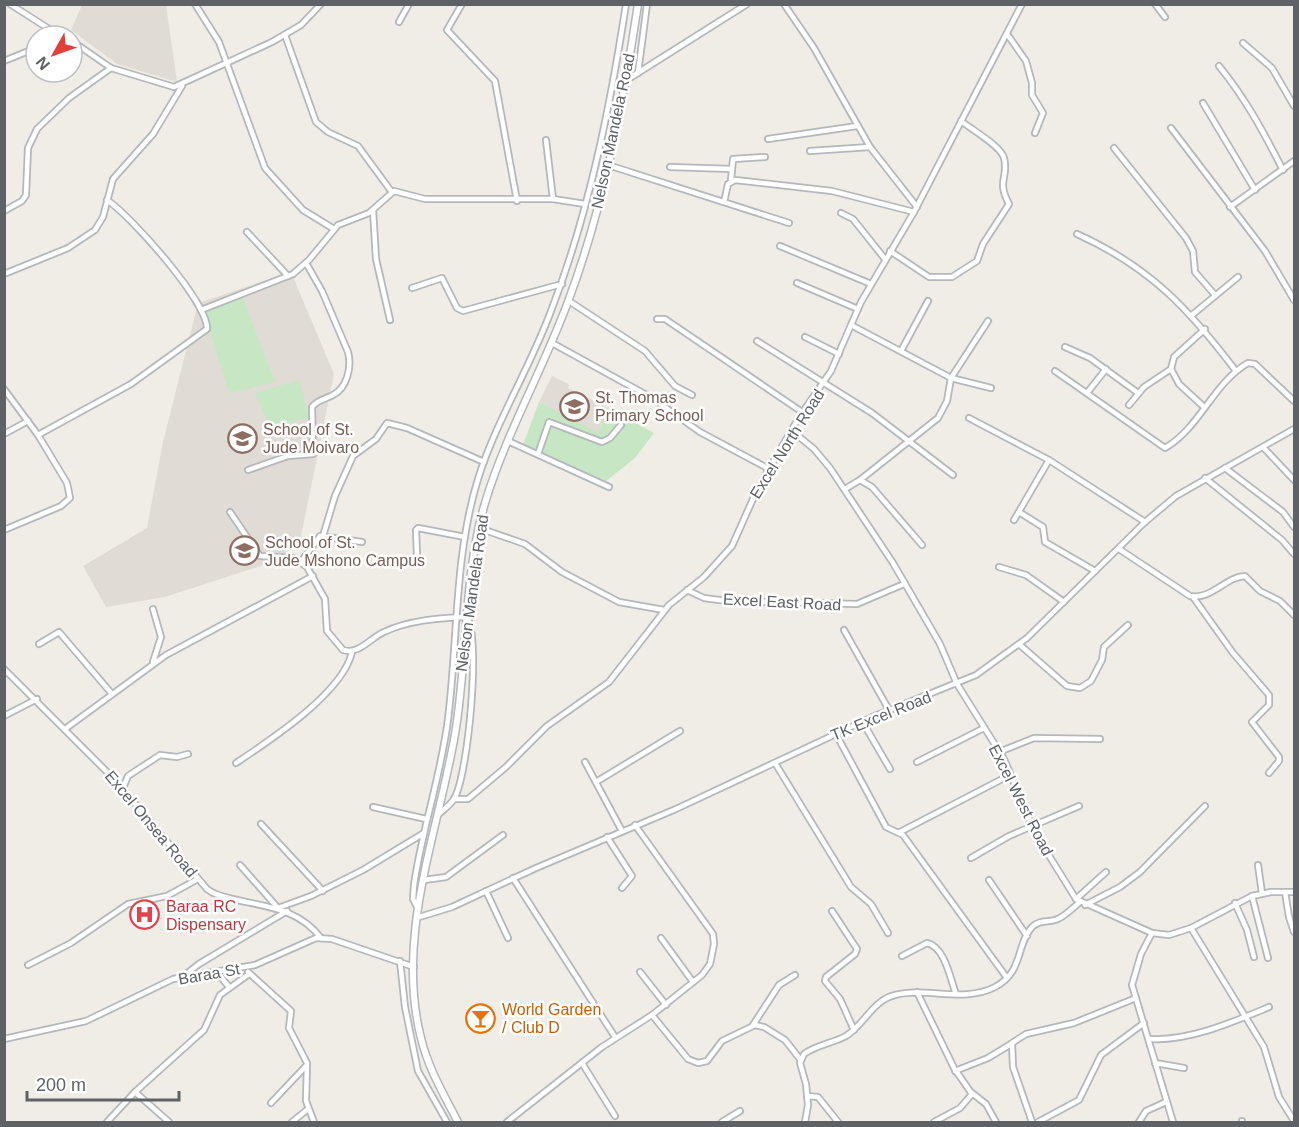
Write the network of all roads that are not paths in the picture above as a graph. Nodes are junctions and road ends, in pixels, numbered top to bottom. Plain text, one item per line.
1 (10, 4) edge
2 (195, 4) edge
3 (409, 4) edge
4 (462, 4) edge
5 (626, 4) edge
6 (638, 4) edge
7 (647, 4) edge
8 (747, 4) edge
9 (784, 4) edge
10 (1022, 4) edge
11 (1155, 4) edge
12 (318, 5) edge
13 (1165, 17) dead end
14 (399, 22) dead end
15 (41, 24) edge
16 (1007, 34) junction
17 (285, 35) junction
18 (1243, 43) dead end
19 (84, 49) edge
20 (24, 53) edge
21 (4, 61) edge
22 (227, 64) junction
23 (1219, 66) dead end
24 (111, 68) junction
25 (638, 73) junction
26 (625, 81) junction
27 (183, 84) junction
28 (1203, 103) dead end
29 (1294, 106) edge
30 (961, 121) junction
31 (857, 126) junction
32 (1172, 128) dead end
33 (1035, 133) dead end
34 (768, 139) dead end
35 (546, 140) dead end
36 (870, 147) junction
37 (1114, 148) dead end
38 (810, 151) dead end
39 (765, 157) dead end
40 (1294, 162) edge
41 (608, 165) junction
42 (670, 167) dead end
43 (732, 169) junction
44 (1283, 170) junction
45 (731, 180) junction
46 (1255, 190) junction
47 (392, 191) junction
48 (107, 200) junction
49 (553, 200) junction
50 (517, 201) junction
51 (724, 202) junction
52 (585, 204) junction
53 (1230, 207) junction
54 (916, 209) junction
55 (373, 210) junction
56 (4, 212) edge
57 (841, 213) dead end
58 (789, 223) dead end
59 (334, 229) junction
60 (247, 232) dead end
61 (1077, 234) dead end
62 (780, 246) dead end
63 (890, 251) junction
64 (885, 259) junction
65 (306, 263) junction
66 (4, 274) edge
67 (288, 276) junction
68 (1238, 277) dead end
69 (797, 283) dead end
70 (562, 284) junction
71 (870, 284) junction
72 (412, 288) dead end
73 (1215, 295) junction
74 (928, 300) dead end
75 (1294, 300) edge
76 (568, 301) junction
77 (858, 309) junction
78 (201, 310) junction
79 (1192, 315) junction
80 (657, 319) dead end
81 (390, 320) dead end
82 (988, 321) dead end
83 (851, 325) junction
84 (1205, 329) junction
85 (805, 337) dead end
86 (756, 341) dead end
87 (552, 343) junction
88 (1065, 346) dead end
89 (901, 351) junction
90 (838, 354) junction
91 (1106, 369) junction
92 (1171, 369) junction
93 (1055, 371) dead end
94 (1236, 371) junction
95 (951, 378) junction
96 (825, 382) junction
97 (992, 388) dead end
98 (4, 389) edge
99 (1087, 393) junction
100 (1138, 393) junction
101 (692, 395) dead end
102 (1294, 401) edge
103 (1129, 405) dead end
104 (1204, 407) junction
105 (802, 412) junction
106 (969, 418) dead end
107 (28, 421) junction
108 (621, 425) dead end
109 (1294, 429) edge
110 (792, 431) junction
111 (4, 434) edge
112 (38, 435) junction
113 (508, 441) junction
114 (911, 441) junction
115 (1263, 447) junction
116 (538, 454) junction
117 (1049, 460) junction
118 (484, 462) junction
119 (1225, 468) junction
120 (768, 469) junction
121 (248, 470) dead end
122 (952, 475) dead end
123 (1205, 478) junction
124 (860, 480) junction
125 (1294, 480) edge
126 (609, 487) dead end
127 (845, 489) junction
128 (230, 512) dead end
129 (1018, 512) junction
130 (1014, 520) dead end
131 (1145, 522) junction
132 (1294, 527) edge
133 (478, 528) junction
134 (4, 530) edge
135 (322, 536) junction
136 (465, 537) junction
137 (362, 542) dead end
138 (922, 545) dead end
139 (1119, 549) junction
140 (1294, 554) edge
141 (417, 555) dead end
142 (301, 562) junction
143 (999, 567) dead end
144 (1095, 571) junction
145 (313, 576) junction
146 (904, 584) junction
147 (687, 590) junction
148 (1192, 597) junction
149 (1064, 602) junction
150 (153, 609) dead end
151 (664, 610) junction
152 (1294, 615) edge
153 (467, 617) junction
154 (457, 618) junction
155 (1128, 625) dead end
156 (844, 630) dead end
157 (39, 644) dead end
158 (1020, 645) junction
159 (352, 652) junction
160 (152, 664) junction
161 (4, 669) edge
162 (957, 684) junction
163 (112, 694) junction
164 (37, 699) junction
165 (889, 710) junction
166 (4, 716) edge
167 (862, 721) junction
168 (984, 728) junction
169 (65, 729) junction
170 (680, 730) dead end
171 (836, 734) junction
172 (1100, 739) dead end
173 (999, 752) junction
174 (188, 754) dead end
175 (585, 762) dead end
176 (917, 762) dead end
177 (236, 763) dead end
178 (775, 763) junction
179 (890, 769) dead end
180 (1269, 773) dead end
181 (1010, 775) junction
182 (596, 782) junction
183 (123, 788) junction
184 (454, 799) junction
185 (1079, 806) dead end
186 (1205, 806) dead end
187 (372, 807) dead end
188 (439, 814) junction
189 (426, 819) junction
190 (261, 824) dead end
191 (635, 825) junction
192 (1031, 826) junction
193 (622, 831) junction
194 (900, 832) junction
195 (423, 833) junction
196 (503, 835) dead end
197 (607, 837) junction
198 (971, 858) dead end
199 (240, 865) dead end
200 (1258, 865) dead end
201 (1107, 872) dead end
202 (513, 878) junction
203 (196, 880) junction
204 (424, 880) junction
205 (989, 880) dead end
206 (622, 888) dead end
207 (323, 891) junction
208 (486, 891) junction
209 (1285, 892) junction
210 (1294, 892) edge
211 (1262, 893) junction
212 (1252, 896) junction
213 (1080, 902) junction
214 (1235, 903) junction
215 (278, 908) junction
216 (418, 909) junction
217 (287, 911) junction
218 (832, 911) dead end
219 (416, 918) junction
220 (1191, 928) junction
221 (1294, 932) edge
222 (888, 933) dead end
223 (1152, 933) junction
224 (1027, 936) junction
225 (321, 938) junction
226 (508, 938) dead end
227 (661, 938) dead end
228 (902, 956) dead end
229 (1254, 957) dead end
230 (1268, 957) dead end
231 (400, 962) junction
232 (28, 965) dead end
233 (247, 967) junction
234 (414, 967) junction
235 (216, 971) junction
236 (640, 972) dead end
237 (249, 974) junction
238 (795, 975) dead end
239 (185, 976) junction
240 (1007, 978) junction
241 (693, 982) junction
242 (229, 987) junction
243 (917, 992) junction
244 (956, 994) junction
245 (1136, 998) junction
246 (666, 1005) junction
247 (1269, 1007) dead end
248 (652, 1015) junction
249 (1245, 1017) junction
250 (1144, 1023) junction
251 (753, 1026) junction
252 (854, 1030) junction
253 (615, 1037) junction
254 (4, 1039) edge
255 (1150, 1039) junction
256 (1011, 1044) junction
257 (800, 1059) junction
258 (582, 1063) junction
259 (1155, 1063) junction
260 (307, 1065) junction
261 (1184, 1068) dead end
262 (955, 1071) junction
263 (135, 1092) junction
264 (971, 1092) junction
265 (807, 1096) junction
266 (1166, 1102) junction
267 (271, 1103) dead end
268 (308, 1109) junction
269 (740, 1111) dead end
270 (615, 1116) dead end
271 (1294, 1121) edge
272 (107, 1122) edge
273 (169, 1122) edge
274 (292, 1122) edge
275 (314, 1122) edge
276 (447, 1122) edge
277 (458, 1122) edge
278 (507, 1122) edge
279 (722, 1122) edge
280 (805, 1122) edge
281 (838, 1122) edge
282 (934, 1122) edge
283 (996, 1122) edge
284 (1032, 1122) edge
285 (1038, 1122) edge
286 (1139, 1122) edge
287 (1173, 1122) edge

1 - 15 street
2 - 22 street
3 - 14 street
4 - 50 street
5 - 52 street
6 - 26 main road, Nelson Mandela Road
7 - 25 street
8 - 25 street
9 - 31 street
10 - 16 street, Excel North Road
11 - 13 street
12 - 17 street
16 - 30 street, Excel North Road
16 - 33 street
17 - 22 street
17 - 47 street
18 - 29 street
19 - 24 street
20 - 21 street
22 - 27 street
22 - 59 street
23 - 44 street
24 - 27 street
24 - 56 street
25 - 26 street
26 - 41 main road, Nelson Mandela Road
27 - 48 street
28 - 46 street
30 - 54 street, Excel North Road
30 - 63 street
31 - 34 street
31 - 36 street
32 - 53 street
35 - 49 street
36 - 38 street
36 - 54 street
37 - 73 street
39 - 43 street
40 - 44 street
41 - 51 street
41 - 76 main road, Nelson Mandela Road
42 - 43 street
43 - 45 street
44 - 46 street
45 - 51 street
45 - 54 street
46 - 53 street
47 - 50 street
47 - 55 street
48 - 66 street
48 - 78 street
49 - 50 street
49 - 52 street
51 - 58 street
52 - 70 street
53 - 75 street
54 - 63 street, Excel North Road
55 - 59 street
55 - 81 street
57 - 64 street
59 - 65 street
60 - 67 street
61 - 79 street
62 - 71 street
63 - 64 street, Excel North Road
64 - 71 street, Excel North Road
65 - 67 street
65 - 121 street
67 - 78 street
68 - 73 street
69 - 77 street
70 - 72 street
70 - 118 street
71 - 77 street, Excel North Road
73 - 79 street
74 - 89 street
76 - 87 main road, Nelson Mandela Road
76 - 101 street
77 - 83 street, Excel North Road
78 - 112 street
79 - 84 street
80 - 105 street
82 - 95 street
83 - 89 street
83 - 90 street, Excel North Road
84 - 92 street
84 - 94 street
85 - 90 street
86 - 96 street
87 - 113 main road, Nelson Mandela Road
87 - 120 street
88 - 91 street
89 - 95 street
90 - 96 street, Excel North Road
91 - 99 street
91 - 100 street
92 - 100 street
92 - 104 street
93 - 99 street
94 - 102 street
94 - 104 street
95 - 97 street
95 - 114 street
96 - 105 street, Excel North Road
96 - 114 street
98 - 107 street
99 - 104 street
100 - 103 street
105 - 110 street, Excel North Road
106 - 117 street
107 - 111 street
107 - 112 street
108 - 116 street
109 - 115 street, TK Excel Road
110 - 120 street, Excel North Road
110 - 127 street
112 - 134 street
113 - 116 street
113 - 133 main road, Nelson Mandela Road
114 - 122 street
114 - 124 street
115 - 119 street, TK Excel Road
115 - 125 street
116 - 126 street
117 - 129 street
117 - 131 street
118 - 135 street
118 - 136 street
119 - 123 street, TK Excel Road
119 - 132 street
120 - 147 street, Excel North Road
123 - 131 street, TK Excel Road
123 - 140 street
124 - 127 street
124 - 138 street
127 - 146 street
128 - 142 street
129 - 130 street
129 - 144 street
131 - 139 street, TK Excel Road
133 - 151 street
133 - 153 main road, Nelson Mandela Road
135 - 137 street
135 - 142 street
136 - 141 street
136 - 154 street
139 - 144 street, TK Excel Road
139 - 148 street
142 - 145 street
143 - 149 street
144 - 149 street, TK Excel Road
145 - 159 street
145 - 160 street
146 - 147 street, Excel East Road
146 - 162 street
147 - 151 street, Excel North Road
148 - 152 street
148 - 180 street
149 - 158 street, TK Excel Road
150 - 160 street
151 - 184 street, Excel North Road
153 - 154 street
153 - 184 street
153 - 188 main road, Nelson Mandela Road
154 - 159 street
154 - 189 street
155 - 158 street
156 - 165 street
157 - 163 street
158 - 162 street, TK Excel Road
159 - 177 street
160 - 163 street
161 - 164 street, Excel Onsea Road
162 - 165 street, TK Excel Road
162 - 168 street, Excel West Road
163 - 169 street
164 - 166 street
164 - 169 street, Excel Onsea Road
165 - 167 street, TK Excel Road
167 - 171 street, TK Excel Road
167 - 179 street
168 - 173 street, Excel West Road
168 - 176 street
169 - 183 street, Excel Onsea Road
170 - 182 street
171 - 178 street, TK Excel Road
171 - 194 street
172 - 173 street
173 - 181 street, Excel West Road
174 - 183 street
175 - 182 street
178 - 191 street, TK Excel Road
178 - 222 street
181 - 192 street, Excel West Road
181 - 194 street
182 - 193 street
183 - 203 street, Excel Onsea Road
184 - 188 street
185 - 192 street
186 - 213 street
187 - 189 street
188 - 204 main road, Nelson Mandela Road
189 - 195 street
190 - 207 street
191 - 193 street, TK Excel Road
191 - 241 street
192 - 198 street
192 - 213 street, Excel West Road
193 - 197 street, TK Excel Road
194 - 240 street
195 - 207 street
195 - 216 street
196 - 204 street
197 - 202 street, TK Excel Road
197 - 206 street
199 - 215 street
200 - 211 street
201 - 213 street
202 - 208 street, TK Excel Road
202 - 253 street
203 - 215 street, Excel Onsea Road
203 - 232 street
204 - 216 main road, Nelson Mandela Road
205 - 224 street
207 - 215 street
208 - 219 street, TK Excel Road
208 - 226 street
209 - 210 street
209 - 211 street
209 - 221 street
211 - 212 street
212 - 214 street
212 - 230 street
213 - 223 street
213 - 224 street
214 - 220 street
214 - 229 street
215 - 217 street, Excel Onsea Road
216 - 219 main road, Nelson Mandela Road
217 - 225 street, Excel Onsea Road
217 - 239 street
218 - 252 street
219 - 234 main road, Nelson Mandela Road
220 - 223 street
220 - 249 street
223 - 245 street
224 - 240 street
225 - 231 street
225 - 233 street, Baraa St
227 - 241 street
228 - 244 street
231 - 234 street
231 - 276 street
233 - 235 street, Baraa St
233 - 237 street
234 - 277 main road, Nelson Mandela Road
235 - 239 street, Baraa St
235 - 242 street
236 - 246 street
237 - 242 street
237 - 260 street
238 - 251 street
239 - 254 street, Baraa St
240 - 244 street
241 - 246 street
242 - 263 street
243 - 244 street
243 - 252 street
243 - 262 street
245 - 250 street
245 - 256 street
246 - 248 street
247 - 249 street
248 - 251 street
248 - 253 street
249 - 255 street
249 - 271 street
250 - 255 street
250 - 285 street
251 - 257 street
252 - 257 street
253 - 258 street
255 - 259 street
256 - 262 street
256 - 284 street
257 - 265 street
258 - 270 street
258 - 278 street
259 - 261 street
259 - 266 street
260 - 267 street
260 - 268 street
262 - 264 street
263 - 272 street
263 - 273 street
264 - 282 street
264 - 283 street
265 - 280 street
265 - 281 street
266 - 286 street
266 - 287 street
268 - 274 street
268 - 275 street
269 - 279 street

